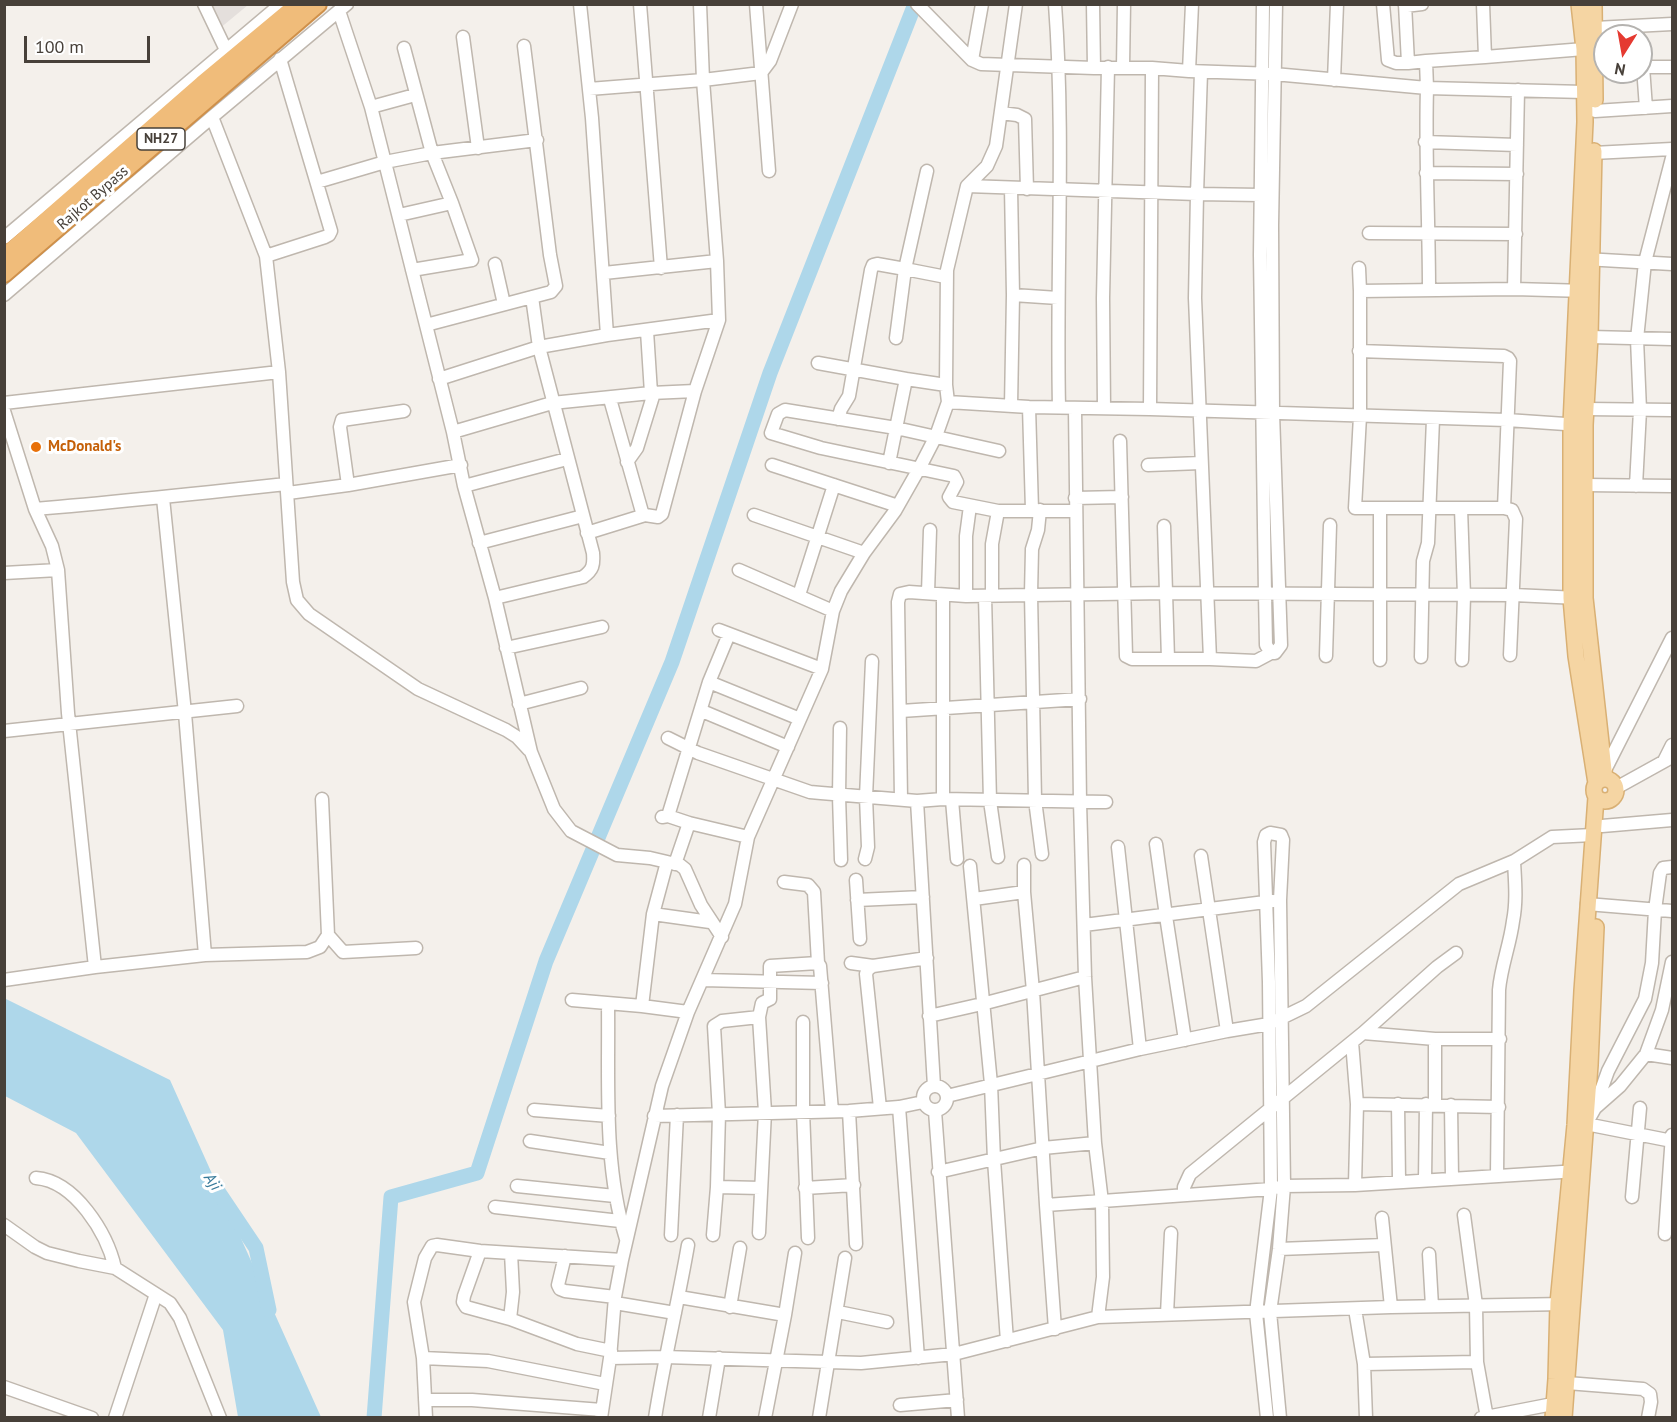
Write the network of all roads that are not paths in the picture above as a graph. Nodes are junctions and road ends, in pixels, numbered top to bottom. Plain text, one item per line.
1 (204, 4) edge
2 (281, 4) edge
3 (298, 4) edge
4 (318, 4) edge
5 (580, 4) edge
6 (640, 4) edge
7 (700, 4) edge
8 (756, 4) edge
9 (792, 4) edge
10 (917, 4) edge
11 (982, 4) edge
12 (1016, 4) edge
13 (1055, 4) edge
14 (1093, 4) edge
15 (1124, 4) edge
16 (1192, 4) edge
17 (1263, 4) edge
18 (1276, 4) edge
19 (1337, 4) edge
20 (1383, 4) edge
21 (1422, 4) edge
22 (1483, 4) edge
23 (1579, 4) edge
24 (1594, 4) edge
25 (1405, 5) edge
26 (343, 8) edge
27 (1595, 24) edge
28 (1672, 24) edge
29 (1653, 28) edge
30 (463, 37) dead end
31 (524, 46) dead end
32 (404, 48) dead end
33 (1584, 49) junction
34 (226, 50) junction
35 (1485, 57) junction
36 (280, 59) junction
37 (972, 60) junction
38 (1426, 61) junction
39 (1408, 63) junction
40 (1008, 66) junction
41 (1059, 67) junction
42 (1123, 67) junction
43 (1653, 67) edge
44 (1672, 67) edge
45 (1094, 68) junction
46 (1108, 68) junction
47 (1152, 68) junction
48 (1195, 71) junction
49 (761, 73) junction
50 (1268, 74) junction
51 (703, 80) junction
52 (1334, 80) junction
53 (647, 84) junction
54 (1595, 84) edge
55 (1644, 84) edge
56 (1427, 88) junction
57 (589, 89) junction
58 (1518, 90) junction
59 (1584, 92) junction
60 (415, 96) junction
61 (1672, 106) edge
62 (371, 107) junction
63 (1646, 108) junction
64 (1595, 111) junction
65 (1001, 113) junction
66 (212, 117) junction
67 (537, 140) junction
68 (1425, 142) junction
69 (1517, 145) junction
70 (478, 148) junction
71 (1672, 149) edge
72 (432, 153) junction
73 (1593, 153) junction
74 (1672, 158) edge
75 (385, 162) junction
76 (769, 171) dead end
77 (927, 171) dead end
78 (1426, 173) junction
79 (1517, 174) junction
80 (317, 182) junction
81 (967, 186) junction
82 (1011, 188) junction
83 (1027, 189) junction
84 (1059, 190) junction
85 (1105, 192) junction
86 (1151, 192) junction
87 (1197, 194) junction
88 (1261, 195) junction
89 (452, 203) junction
90 (399, 215) junction
91 (1369, 232) dead end
92 (1429, 232) junction
93 (1516, 234) junction
94 (4, 238) edge
95 (266, 256) junction
96 (4, 257) edge
97 (1585, 259) junction
98 (717, 261) junction
99 (1645, 262) junction
100 (495, 264) dead end
101 (1672, 264) edge
102 (661, 268) junction
103 (1359, 268) dead end
104 (905, 269) junction
105 (412, 270) junction
106 (604, 273) junction
107 (4, 274) edge
108 (946, 277) junction
109 (1515, 289) junction
110 (1429, 290) junction
111 (1360, 291) junction
112 (1584, 291) junction
113 (4, 295) edge
114 (1013, 295) junction
115 (532, 297) junction
116 (1058, 298) junction
117 (504, 304) junction
118 (719, 320) junction
119 (426, 325) junction
120 (647, 331) junction
121 (606, 335) junction
122 (1590, 337) junction
123 (896, 338) dead end
124 (1637, 339) junction
125 (1672, 339) edge
126 (539, 347) junction
127 (1359, 351) junction
128 (818, 363) dead end
129 (855, 369) junction
130 (279, 372) junction
131 (439, 379) junction
132 (906, 379) junction
133 (946, 386) junction
134 (695, 391) junction
135 (653, 393) junction
136 (610, 399) junction
137 (948, 402) junction
138 (552, 403) junction
139 (4, 404) edge
140 (1011, 406) junction
141 (1029, 407) junction
142 (1059, 407) junction
143 (1104, 408) junction
144 (1075, 409) junction
145 (1150, 409) junction
146 (1587, 409) junction
147 (1640, 410) junction
148 (4, 411) edge
149 (404, 411) dead end
150 (1199, 411) junction
151 (1672, 411) edge
152 (1268, 413) junction
153 (1360, 416) junction
154 (838, 419) junction
155 (1433, 419) junction
156 (1507, 420) junction
157 (1578, 424) junction
158 (896, 428) junction
159 (453, 432) junction
160 (936, 436) junction
161 (1120, 441) dead end
162 (999, 451) dead end
163 (567, 459) junction
164 (627, 462) junction
165 (889, 463) junction
166 (1201, 463) junction
167 (461, 465) junction
168 (772, 465) dead end
169 (1148, 465) dead end
170 (920, 468) junction
171 (348, 485) junction
172 (834, 485) junction
173 (1585, 485) junction
174 (464, 486) junction
175 (1636, 486) junction
176 (1672, 486) edge
177 (287, 489) junction
178 (1122, 497) junction
179 (163, 498) junction
180 (1076, 504) junction
181 (898, 506) junction
182 (969, 506) junction
183 (1430, 507) junction
184 (1380, 508) junction
185 (1461, 508) junction
186 (1504, 508) junction
187 (35, 509) junction
188 (1036, 510) junction
189 (998, 511) junction
190 (645, 515) junction
191 (754, 515) dead end
192 (583, 516) junction
193 (1330, 525) dead end
194 (1164, 526) dead end
195 (930, 530) dead end
196 (587, 533) junction
197 (818, 536) junction
198 (479, 543) junction
199 (864, 553) junction
200 (58, 570) junction
201 (739, 570) dead end
202 (4, 573) edge
203 (1166, 592) junction
204 (928, 593) junction
205 (1208, 593) junction
206 (1031, 594) junction
207 (1124, 594) junction
208 (1265, 594) junction
209 (1279, 594) junction
210 (1329, 594) junction
211 (799, 595) junction
212 (944, 595) junction
213 (1077, 595) junction
214 (1379, 595) junction
215 (1514, 595) junction
216 (966, 596) junction
217 (988, 596) junction
218 (1421, 596) junction
219 (1464, 596) junction
220 (495, 598) junction
221 (1578, 598) junction
222 (833, 611) junction
223 (602, 627) dead end
224 (1672, 638) edge
225 (507, 648) junction
226 (1270, 653) junction
227 (1510, 655) dead end
228 (1326, 656) dead end
229 (1421, 657) dead end
230 (1168, 659) junction
231 (1210, 659) junction
232 (1380, 660) dead end
233 (1462, 660) dead end
234 (872, 661) dead end
235 (822, 669) junction
236 (710, 682) junction
237 (581, 688) dead end
238 (1080, 699) junction
239 (1032, 701) junction
240 (519, 704) junction
241 (988, 705) junction
242 (237, 706) dead end
243 (944, 710) junction
244 (702, 711) junction
245 (901, 711) junction
246 (185, 713) junction
247 (800, 719) junction
248 (69, 725) junction
249 (840, 728) dead end
250 (4, 731) edge
251 (668, 738) dead end
252 (1672, 745) edge
253 (688, 747) junction
254 (788, 747) junction
255 (531, 752) junction
256 (1668, 759) edge
257 (774, 778) junction
258 (1603, 787) junction
259 (838, 796) junction
260 (866, 797) junction
261 (322, 799) dead end
262 (901, 799) junction
263 (947, 800) junction
264 (917, 801) junction
265 (990, 801) junction
266 (1035, 801) junction
267 (1080, 802) junction
268 (1106, 802) dead end
269 (1672, 820) edge
270 (689, 823) junction
271 (1597, 830) junction
272 (748, 837) junction
273 (1156, 844) dead end
274 (1118, 847) dead end
275 (1042, 854) dead end
276 (1202, 856) dead end
277 (998, 857) dead end
278 (865, 859) dead end
279 (841, 860) dead end
280 (957, 860) dead end
281 (1515, 861) junction
282 (671, 863) junction
283 (1024, 865) dead end
284 (970, 866) dead end
285 (1672, 867) edge
286 (856, 880) dead end
287 (784, 882) dead end
288 (1024, 892) junction
289 (923, 897) junction
290 (974, 899) junction
291 (857, 900) junction
292 (1280, 900) junction
293 (1265, 902) junction
294 (1592, 905) junction
295 (1211, 910) junction
296 (1655, 910) junction
297 (1672, 911) edge
298 (653, 914) junction
299 (1166, 916) junction
300 (1125, 921) junction
301 (710, 922) junction
302 (1084, 926) junction
303 (328, 935) junction
304 (722, 937) junction
305 (860, 939) dead end
306 (416, 948) dead end
307 (1456, 953) dead end
308 (205, 955) junction
309 (927, 958) junction
310 (1672, 962) edge
311 (818, 963) junction
312 (851, 963) dead end
313 (873, 966) junction
314 (95, 967) junction
315 (1085, 977) junction
316 (4, 980) edge
317 (703, 980) junction
318 (770, 981) junction
319 (822, 983) junction
320 (1033, 991) junction
321 (572, 1000) dead end
322 (608, 1004) junction
323 (982, 1004) junction
324 (642, 1006) junction
325 (1667, 1011) edge
326 (688, 1012) junction
327 (929, 1016) junction
328 (759, 1017) junction
329 (1282, 1019) junction
330 (803, 1022) dead end
331 (1269, 1024) junction
332 (1227, 1031) junction
333 (1364, 1033) junction
334 (1435, 1039) junction
335 (1500, 1039) junction
336 (1185, 1040) junction
337 (1352, 1042) junction
338 (1140, 1049) junction
339 (1646, 1054) junction
340 (1672, 1058) edge
341 (1090, 1062) junction
342 (1037, 1074) junction
343 (991, 1084) junction
344 (934, 1086) junction
345 (947, 1096) junction
346 (1283, 1100) junction
347 (923, 1101) junction
348 (1358, 1104) junction
349 (1398, 1104) junction
350 (1430, 1104) junction
351 (1451, 1105) junction
352 (880, 1107) junction
353 (899, 1107) junction
354 (1499, 1107) junction
355 (1595, 1108) junction
356 (1640, 1108) dead end
357 (534, 1110) dead end
358 (1270, 1110) junction
359 (803, 1111) junction
360 (832, 1111) junction
361 (849, 1111) junction
362 (935, 1111) junction
363 (765, 1112) junction
364 (719, 1114) junction
365 (677, 1115) junction
366 (609, 1116) junction
367 (654, 1116) junction
368 (1586, 1124) junction
369 (1638, 1134) junction
370 (1672, 1135) edge
371 (530, 1141) dead end
372 (1672, 1141) edge
373 (1095, 1143) junction
374 (1043, 1148) junction
375 (610, 1153) junction
376 (994, 1160) junction
377 (1577, 1171) junction
378 (938, 1172) junction
379 (1497, 1175) junction
380 (36, 1178) dead end
381 (1452, 1178) junction
382 (1425, 1180) junction
383 (1399, 1181) junction
384 (854, 1185) junction
385 (1355, 1185) junction
386 (517, 1186) dead end
387 (717, 1186) junction
388 (1277, 1187) junction
389 (761, 1188) junction
390 (805, 1188) junction
391 (1184, 1195) junction
392 (615, 1196) junction
393 (1632, 1197) dead end
394 (1102, 1202) junction
395 (1046, 1205) junction
396 (495, 1207) dead end
397 (1464, 1215) dead end
398 (1382, 1218) dead end
399 (620, 1221) junction
400 (4, 1225) edge
401 (759, 1233) dead end
402 (1171, 1233) dead end
403 (1665, 1234) dead end
404 (671, 1235) dead end
405 (712, 1235) dead end
406 (808, 1238) dead end
407 (626, 1240) junction
408 (856, 1244) dead end
409 (688, 1245) dead end
410 (1384, 1245) junction
411 (740, 1248) dead end
412 (1279, 1249) junction
413 (480, 1251) junction
414 (511, 1252) junction
415 (795, 1253) dead end
416 (1429, 1254) dead end
417 (565, 1256) junction
418 (845, 1258) dead end
419 (622, 1260) junction
420 (115, 1268) junction
421 (156, 1294) junction
422 (679, 1298) junction
423 (615, 1300) junction
424 (1565, 1304) junction
425 (1476, 1305) junction
426 (1432, 1306) junction
427 (730, 1307) junction
428 (1391, 1307) junction
429 (1355, 1309) junction
430 (837, 1312) junction
431 (1270, 1312) junction
432 (675, 1313) junction
433 (1256, 1313) junction
434 (1167, 1314) junction
435 (785, 1315) junction
436 (1098, 1317) junction
437 (510, 1319) junction
438 (887, 1322) dead end
439 (1061, 1327) junction
440 (1007, 1341) junction
441 (610, 1354) junction
442 (954, 1354) junction
443 (665, 1357) junction
444 (423, 1358) junction
445 (719, 1358) junction
446 (918, 1358) junction
447 (775, 1360) junction
448 (828, 1362) junction
449 (1477, 1362) junction
450 (1364, 1364) junction
451 (1567, 1383) junction
452 (605, 1384) junction
453 (4, 1387) edge
454 (425, 1400) junction
455 (957, 1400) junction
456 (900, 1405) dead end
457 (1559, 1412) edge
458 (68, 1414) edge
459 (602, 1414) edge
460 (1485, 1417) edge
461 (92, 1418) edge
462 (115, 1418) edge
463 (219, 1418) edge
464 (426, 1418) edge
465 (655, 1418) edge
466 (709, 1418) edge
467 (765, 1418) edge
468 (819, 1418) edge
469 (958, 1418) edge
470 (1267, 1418) edge
471 (1280, 1418) edge
472 (1366, 1418) edge
473 (1648, 1418) edge

1 - 34 street
2 - 34 street
3 - 96 highway, Rajkot Bypass / NH27
4 - 107 highway, Rajkot Bypass / NH27
5 - 57 street
6 - 53 street
7 - 51 street
8 - 49 street
9 - 49 street
10 - 37 street
11 - 37 street
12 - 40 street
13 - 41 street
14 - 45 street
15 - 42 street
16 - 48 street
17 - 50 street
18 - 50 street
19 - 52 street
20 - 39 street
21 - 25 street
22 - 35 street
23 - 33 main road
24 - 27 main road
25 - 39 street
26 - 36 street
26 - 62 street
28 - 29 street
30 - 70 street
31 - 67 street
32 - 60 street
33 - 35 street
33 - 59 main road
34 - 94 street
35 - 38 street
36 - 66 street
36 - 80 street
37 - 40 street
38 - 39 street
38 - 56 street
40 - 41 street
40 - 65 street
41 - 45 street
41 - 84 street
42 - 46 street
42 - 47 street
43 - 44 street
45 - 46 street
46 - 85 street
47 - 48 street
47 - 86 street
48 - 50 street
48 - 87 street
49 - 51 street
49 - 76 street
50 - 52 street
50 - 88 street
50 - 152 street
51 - 53 street
51 - 98 street
52 - 56 street
53 - 57 street
53 - 102 street
54 - 64 main road
55 - 63 street
56 - 58 street
56 - 68 street
57 - 106 street
58 - 59 street
58 - 69 street
59 - 97 main road
60 - 62 street
60 - 72 street
61 - 63 street
62 - 75 street
63 - 64 street
64 - 73 main road
65 - 81 street
65 - 83 street
66 - 95 street
66 - 113 street
67 - 70 street
67 - 115 street
68 - 69 street
68 - 78 street
69 - 79 street
70 - 72 street
71 - 73 street
72 - 75 street
72 - 89 street
73 - 97 main road
74 - 99 street
75 - 80 street
75 - 90 street
77 - 104 street
78 - 79 street
78 - 92 street
79 - 93 street
80 - 95 street
81 - 82 street
81 - 108 street
82 - 83 street
82 - 114 street
83 - 84 street
84 - 85 street
84 - 116 street
85 - 86 street
85 - 143 street
86 - 87 street
86 - 145 street
87 - 88 street
87 - 150 street
88 - 152 street
89 - 90 street
89 - 105 street
90 - 105 street
91 - 92 street
92 - 93 street
92 - 110 street
93 - 109 street
95 - 130 street
97 - 99 street
97 - 112 main road
98 - 102 street
98 - 118 street
99 - 101 street
99 - 124 street
100 - 117 street
102 - 106 street
103 - 111 street
104 - 108 street
104 - 123 street
104 - 129 street
105 - 119 street
106 - 121 street
108 - 133 street
109 - 110 street
109 - 112 street
110 - 111 street
111 - 127 street
112 - 122 main road
112 - 157 main road
114 - 116 street
114 - 140 street
115 - 117 street
115 - 126 street
116 - 142 street
117 - 119 street
118 - 120 street
118 - 134 street
119 - 131 street
120 - 121 street
120 - 135 street
121 - 126 street
122 - 124 street
122 - 146 main road
124 - 125 street
124 - 147 street
126 - 131 street
126 - 138 street
127 - 153 street
127 - 156 street
128 - 129 street
129 - 132 street
129 - 154 street
130 - 139 street
130 - 177 street
131 - 159 street
132 - 133 street
132 - 158 street
133 - 137 street
134 - 135 street
134 - 190 street
135 - 136 street
135 - 164 street
136 - 138 street
136 - 164 street
137 - 140 street
137 - 160 street
138 - 159 street
138 - 163 street
140 - 141 street
141 - 142 street
141 - 188 street
142 - 144 street
143 - 144 street
143 - 145 street
144 - 180 street
145 - 150 street
146 - 147 street
146 - 157 main road
147 - 151 street
147 - 175 street
148 - 187 street
149 - 171 street
150 - 152 street
150 - 166 street
152 - 153 street
152 - 208 street
152 - 209 street
153 - 155 street
153 - 184 street
154 - 158 street
154 - 165 street
155 - 156 street
155 - 183 street
156 - 157 street
156 - 186 street
157 - 173 main road
157 - 221 main road
158 - 160 street
158 - 165 street
159 - 167 street
160 - 162 street
160 - 170 street
161 - 178 street
163 - 174 street
163 - 192 street
164 - 190 street
165 - 170 street
166 - 169 street
166 - 205 street
167 - 171 street
167 - 174 street
168 - 172 street
170 - 181 street
170 - 182 street
171 - 177 street
172 - 181 street
172 - 197 street
173 - 175 street
173 - 221 main road
174 - 198 street
175 - 176 street
177 - 179 street
177 - 255 street
178 - 180 street
178 - 207 street
179 - 187 street
179 - 246 street
180 - 188 street
180 - 213 street
181 - 199 street
182 - 189 street
182 - 216 street
183 - 184 street
183 - 185 street
183 - 218 street
184 - 214 street
185 - 186 street
185 - 219 street
186 - 215 street
187 - 200 street
188 - 189 street
188 - 206 street
189 - 217 street
190 - 196 street
191 - 197 street
192 - 196 street
192 - 198 street
193 - 210 street
194 - 203 street
195 - 204 street
196 - 220 street
197 - 199 street
197 - 211 street
198 - 220 street
199 - 222 street
200 - 202 street
200 - 248 street
201 - 211 street
203 - 205 street
203 - 207 street
203 - 230 street
204 - 212 street
204 - 245 street
205 - 208 street
205 - 231 street
206 - 213 street
206 - 217 street
206 - 239 street
207 - 213 street
207 - 230 street
208 - 209 street
208 - 226 street
209 - 210 street
209 - 226 street
210 - 214 street
210 - 228 street
211 - 222 street
212 - 216 street
212 - 243 street
213 - 238 street
214 - 218 street
214 - 232 street
215 - 219 street
215 - 221 street
215 - 227 street
216 - 217 street
217 - 241 street
218 - 219 street
218 - 229 street
219 - 233 street
220 - 225 street
221 - 258 main road
222 - 235 street
223 - 225 street
224 - 258 street
225 - 240 street
226 - 231 street
230 - 231 street
234 - 260 street
235 - 236 street
235 - 247 street
236 - 244 street
236 - 247 street
237 - 240 street
238 - 239 street
238 - 267 street
239 - 241 street
239 - 266 street
240 - 255 street
241 - 243 street
241 - 265 street
242 - 246 street
243 - 245 street
243 - 263 street
244 - 253 street
244 - 254 street
245 - 262 street
246 - 248 street
246 - 308 street
247 - 254 street
248 - 250 street
248 - 314 street
249 - 259 street
251 - 253 street
252 - 256 street
253 - 257 street
253 - 270 street
254 - 257 street
255 - 282 street
256 - 258 street
257 - 259 street
257 - 272 street
258 - 271 main road
259 - 260 street
259 - 279 street
260 - 262 street
260 - 278 street
261 - 303 street
262 - 264 street
263 - 264 street
263 - 265 street
263 - 280 street
264 - 289 street
265 - 266 street
265 - 277 street
266 - 267 street
266 - 275 street
267 - 268 street
267 - 302 street
269 - 271 street
270 - 272 street
270 - 282 street
271 - 281 street
271 - 294 main road
272 - 304 street
273 - 299 street
274 - 300 street
276 - 295 street
281 - 329 street
281 - 335 street
282 - 298 street
282 - 301 street
283 - 288 street
284 - 290 street
285 - 296 street
286 - 291 street
287 - 311 street
288 - 290 street
288 - 320 street
289 - 291 street
289 - 309 street
290 - 323 street
291 - 305 street
292 - 293 street
292 - 293 street
292 - 329 street
293 - 295 street
293 - 331 street
294 - 296 street
294 - 368 main road
294 - 377 main road
295 - 299 street
295 - 332 street
296 - 297 street
296 - 355 street
298 - 301 street
298 - 324 street
299 - 300 street
299 - 336 street
300 - 302 street
300 - 338 street
301 - 304 street
302 - 315 street
303 - 306 street
303 - 308 street
304 - 317 street
307 - 333 street
308 - 314 street
309 - 313 street
309 - 327 street
310 - 325 street
311 - 318 street
311 - 319 street
312 - 313 street
313 - 352 street
314 - 316 street
315 - 320 street
315 - 341 street
317 - 318 street
317 - 326 street
318 - 319 street
318 - 328 street
319 - 360 street
320 - 323 street
320 - 342 street
321 - 322 street
322 - 324 street
322 - 366 street
323 - 327 street
323 - 343 street
324 - 326 street
325 - 339 street
326 - 367 street
327 - 344 street
328 - 363 street
328 - 364 street
329 - 331 street
329 - 346 street
330 - 359 street
331 - 332 street
331 - 358 street
332 - 336 street
333 - 334 street
333 - 337 street
334 - 335 street
334 - 350 street
335 - 354 street
336 - 338 street
337 - 346 street
337 - 348 street
338 - 341 street
339 - 340 street
339 - 355 street
341 - 342 street
341 - 373 street
342 - 343 street
342 - 374 street
343 - 345 street
343 - 376 street
344 - 345 street
344 - 347 street
345 - 362 street
346 - 358 street
346 - 388 street
347 - 353 street
347 - 362 street
348 - 349 street
348 - 385 street
349 - 350 street
349 - 383 street
350 - 351 street
350 - 382 street
351 - 354 street
351 - 381 street
352 - 353 street
352 - 361 street
353 - 446 street
354 - 379 street
355 - 368 street
356 - 369 street
357 - 366 street
358 - 388 street
358 - 391 street
359 - 360 street
359 - 363 street
359 - 390 street
360 - 361 street
361 - 384 street
362 - 378 street
363 - 364 street
363 - 389 street
364 - 365 street
364 - 387 street
365 - 367 street
365 - 404 street
366 - 375 street
367 - 407 street
368 - 369 street
368 - 377 main road
369 - 372 street
369 - 393 street
370 - 372 street
371 - 375 street
372 - 403 street
373 - 374 street
373 - 394 street
374 - 376 street
374 - 395 street
375 - 392 street
376 - 378 street
376 - 440 street
377 - 379 street
377 - 424 main road
378 - 442 street
379 - 381 street
380 - 420 street
381 - 382 street
382 - 383 street
383 - 385 street
384 - 390 street
384 - 408 street
385 - 388 street
386 - 392 street
387 - 389 street
387 - 405 street
388 - 391 street
388 - 412 street
388 - 433 street
389 - 401 street
390 - 406 street
391 - 394 street
392 - 399 street
394 - 395 street
394 - 436 street
395 - 439 street
396 - 399 street
397 - 425 street
398 - 410 street
399 - 407 street
400 - 420 street
402 - 434 street
407 - 419 street
409 - 422 street
410 - 412 street
410 - 428 street
411 - 427 street
412 - 431 street
413 - 414 street
413 - 437 street
413 - 444 street
414 - 417 street
414 - 437 street
415 - 435 street
416 - 426 street
417 - 419 street
417 - 423 street
418 - 430 street
419 - 423 street
420 - 421 street
421 - 462 street
421 - 463 street
422 - 427 street
422 - 432 street
423 - 432 street
423 - 441 street
424 - 425 street
424 - 451 main road
424 - 457 main road
425 - 426 street
425 - 449 street
426 - 428 street
427 - 435 street
428 - 429 street
429 - 431 street
429 - 450 street
430 - 438 street
430 - 448 street
431 - 433 street
431 - 471 street
432 - 443 street
433 - 434 street
433 - 470 street
434 - 436 street
435 - 447 street
436 - 439 street
437 - 441 street
439 - 440 street
440 - 442 street
441 - 443 street
441 - 452 street
442 - 446 street
442 - 455 street
443 - 445 street
443 - 465 street
444 - 452 street
444 - 454 street
445 - 447 street
445 - 466 street
446 - 448 street
447 - 448 street
447 - 467 street
448 - 468 street
449 - 450 street
449 - 460 street
450 - 472 street
451 - 457 main road
451 - 473 street
452 - 459 street
453 - 458 street
454 - 459 street
454 - 464 street
455 - 456 street
455 - 469 street
457 - 460 street
458 - 461 street

